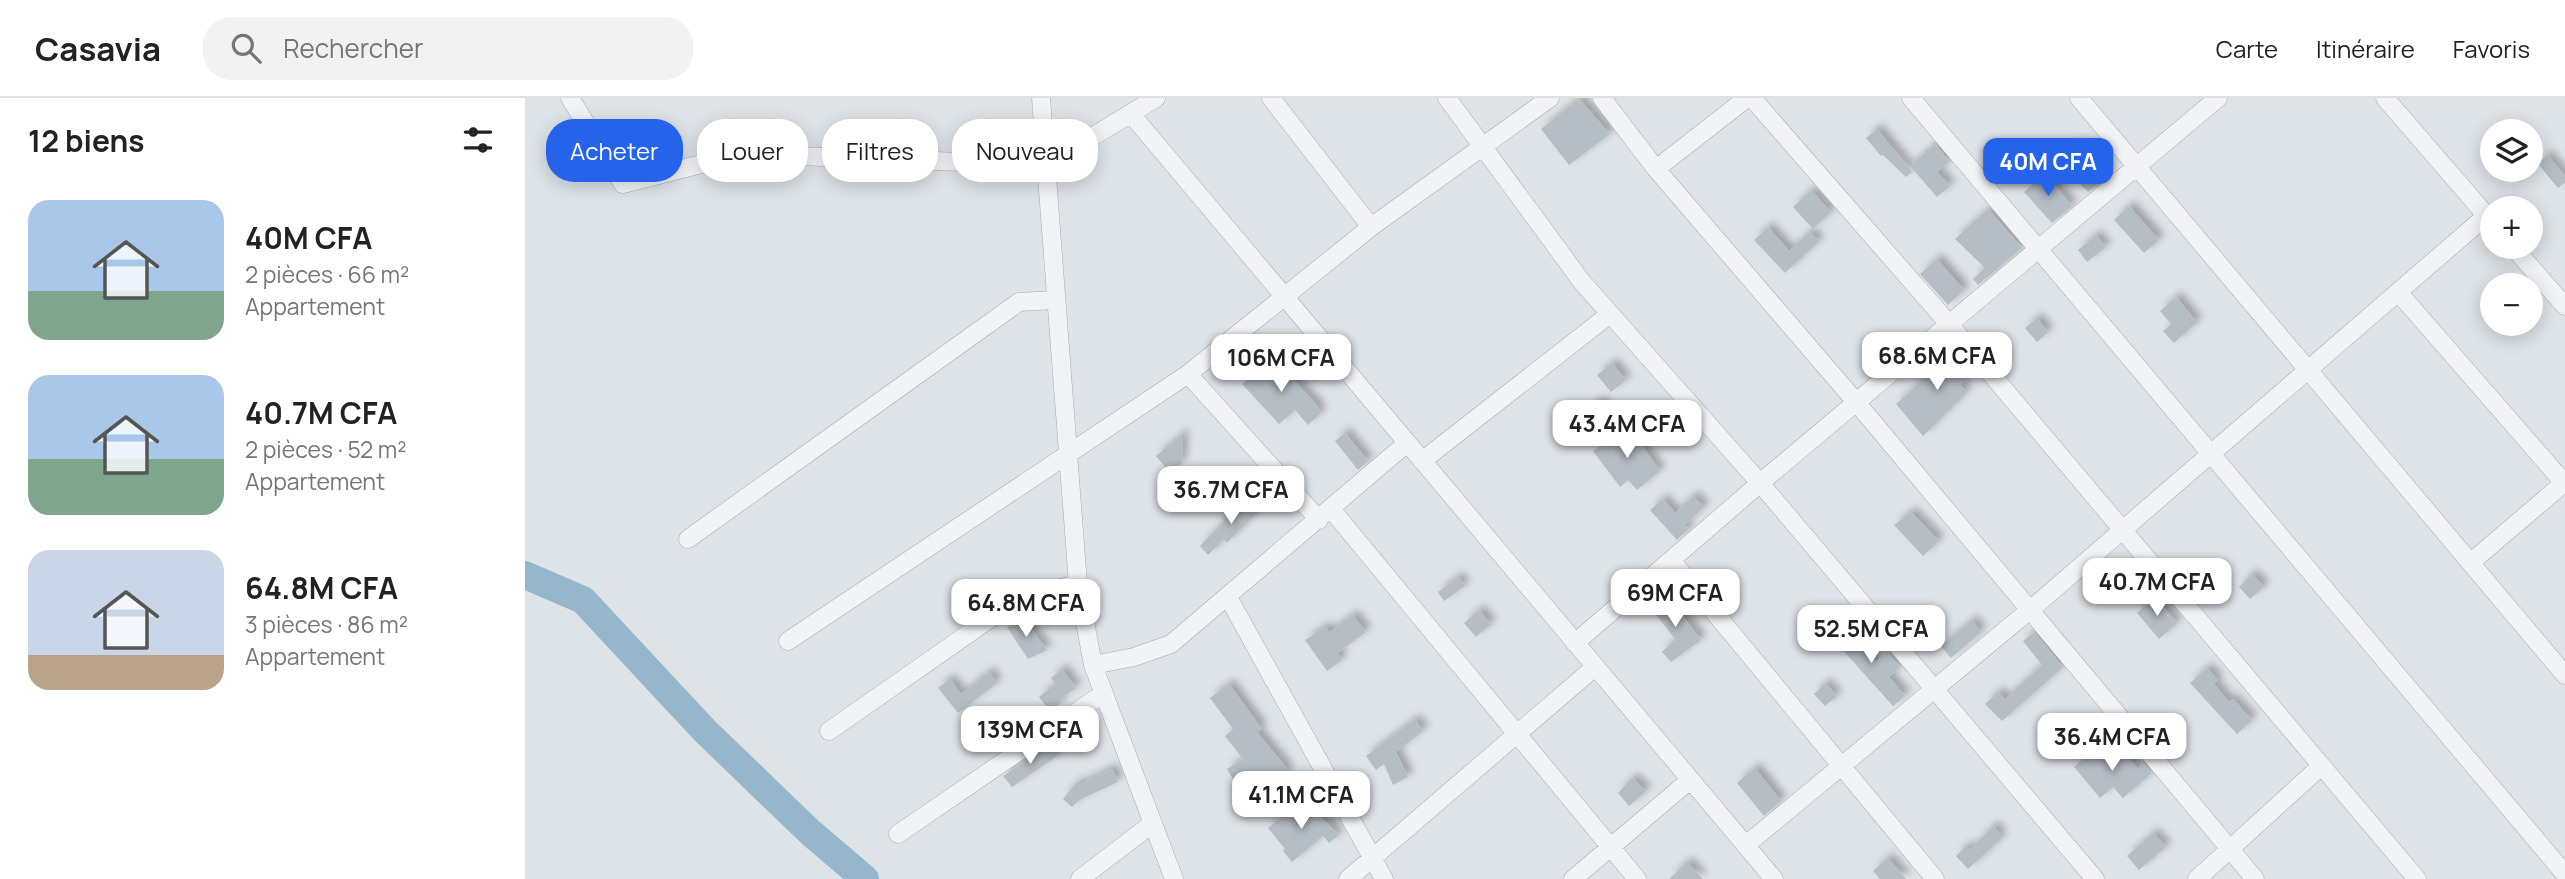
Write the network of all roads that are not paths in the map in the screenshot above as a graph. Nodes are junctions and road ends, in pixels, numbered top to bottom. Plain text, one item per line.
1 (570, 98) edge
2 (1041, 98) edge
3 (1156, 98) edge
4 (1271, 98) edge
5 (1447, 98) edge
6 (1550, 98) edge
7 (1602, 98) edge
8 (1750, 98) edge
9 (1911, 98) edge
10 (2079, 98) edge
11 (2218, 98) edge
12 (2385, 98) edge
13 (1131, 114) junction
14 (1042, 119) edge
15 (1098, 134) edge
16 (1482, 148) junction
17 (952, 162) edge
18 (2136, 167) junction
19 (1656, 169) junction
20 (1046, 182) edge
21 (2480, 209) edge
22 (2480, 226) edge
23 (1371, 227) junction
24 (2040, 248) junction
25 (2524, 259) edge
26 (2398, 292) junction
27 (1285, 297) junction
28 (1055, 300) junction
29 (2565, 306) edge
30 (1610, 314) junction
31 (1949, 324) junction
32 (2307, 370) junction
33 (1188, 374) junction
34 (1856, 402) junction
35 (1407, 443) junction
36 (2211, 452) junction
37 (1067, 456) junction
38 (1422, 461) junction
39 (1760, 482) junction
40 (2565, 484) edge
41 (1325, 514) junction
42 (2122, 530) junction
43 (688, 539) dead end
44 (1671, 560) junction
45 (2470, 563) junction
46 (1078, 584) junction
47 (1228, 597) junction
48 (2030, 610) junction
49 (788, 641) dead end
50 (1575, 643) junction
51 (1093, 665) junction
52 (1595, 667) junction
53 (2565, 675) edge
54 (1934, 689) junction
55 (1104, 694) junction
56 (829, 731) dead end
57 (1517, 734) junction
58 (1842, 766) junction
59 (2321, 766) junction
60 (1690, 780) junction
61 (1153, 823) junction
62 (898, 834) dead end
63 (1746, 845) junction
64 (1611, 847) junction
65 (2229, 848) junction
66 (1373, 858) junction
67 (2565, 873) edge
68 (1932, 878) edge
69 (1080, 879) edge
70 (1174, 879) edge
71 (1348, 879) edge
72 (1384, 879) edge
73 (1573, 879) edge
74 (1637, 879) edge
75 (1774, 879) edge
76 (2095, 879) edge
77 (2197, 879) edge
78 (2255, 879) edge
79 (2417, 879) edge

1 - 17 street
2 - 14 street
3 - 13 street
4 - 23 street
5 - 16 street
6 - 16 street
7 - 19 street
8 - 19 street
8 - 31 street
9 - 24 street
10 - 18 street
11 - 18 street
12 - 21 street
13 - 15 street
13 - 27 street
16 - 23 street
16 - 30 street
18 - 24 street
18 - 32 street
19 - 34 street
20 - 28 street
22 - 26 street
23 - 27 street
24 - 31 street
24 - 36 street
25 - 29 street
26 - 32 street
26 - 40 street
27 - 33 street
27 - 35 street
28 - 37 street
28 - 43 street
30 - 38 street
30 - 39 street
31 - 34 street
31 - 42 street
32 - 36 street
32 - 45 street
33 - 37 street
33 - 41 street
34 - 39 street
34 - 48 street
35 - 38 street
35 - 41 street
36 - 42 street
36 - 67 street
37 - 46 street
37 - 49 street
38 - 50 street
39 - 44 street
39 - 54 street
40 - 45 street
41 - 47 street
41 - 57 street
42 - 48 street
42 - 59 street
44 - 50 street
44 - 58 street
45 - 53 street
46 - 51 street
46 - 56 street
47 - 51 street
47 - 66 street
48 - 54 street
48 - 65 street
50 - 52 street
51 - 55 street
52 - 57 street
52 - 60 street
54 - 58 street
54 - 76 street
55 - 61 street
55 - 62 street
57 - 64 street
57 - 66 street
58 - 63 street
58 - 68 street
59 - 65 street
59 - 79 street
60 - 63 street
60 - 64 street
61 - 69 street
61 - 70 street
63 - 75 street
64 - 73 street
64 - 74 street
65 - 77 street
65 - 78 street
66 - 71 street
66 - 72 street

